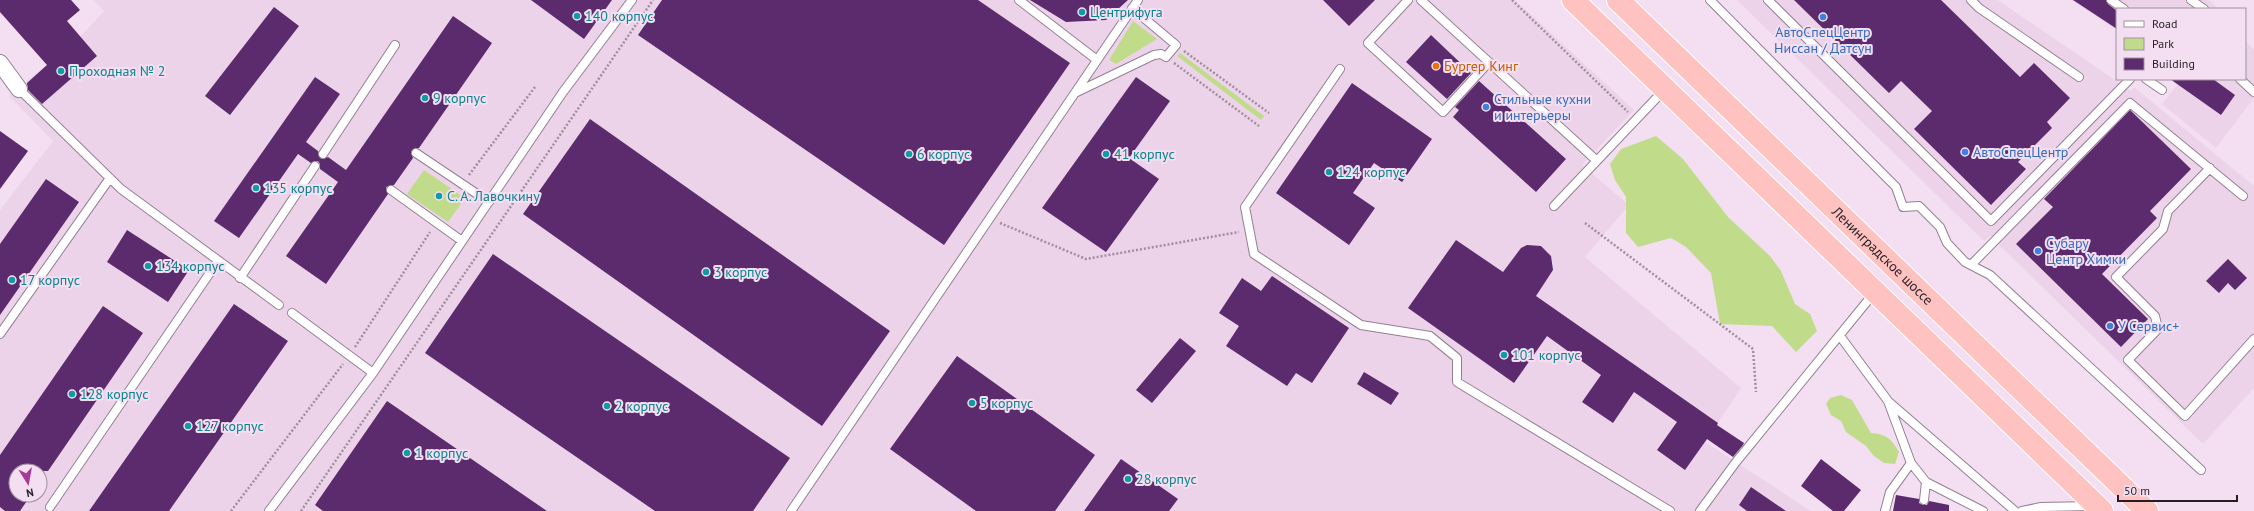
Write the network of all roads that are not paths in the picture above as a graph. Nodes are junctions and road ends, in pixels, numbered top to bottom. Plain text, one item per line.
1 (632, 0) edge
2 (1019, 0) edge
3 (1138, 0) edge
4 (1408, 0) edge
5 (1421, 0) edge
6 (1574, 0) edge
7 (1618, 0) edge
8 (1710, 0) edge
9 (1768, 0) edge
10 (1971, 0) edge
11 (2111, 0) edge
12 (2192, 0) edge
13 (1132, 8) junction
14 (2123, 8) edge
15 (2203, 8) edge
16 (395, 45) dead end
17 (1097, 60) junction
18 (1489, 62) junction
19 (0, 63) edge
20 (1340, 69) dead end
21 (2079, 77) dead end
22 (2129, 80) edge
23 (2147, 80) edge
24 (2241, 80) edge
25 (1666, 88) junction
26 (19, 89) joint
27 (2162, 90) dead end
28 (2254, 92) edge
29 (1074, 94) junction
30 (416, 153) dead end
31 (323, 154) dead end
32 (1596, 160) junction
33 (314, 166) dead end
34 (2210, 168) junction
35 (110, 178) junction
36 (391, 190) dead end
37 (2243, 196) dead end
38 (489, 202) junction
39 (1554, 206) dead end
40 (462, 241) junction
41 (218, 261) junction
42 (1971, 265) junction
43 (240, 278) junction
44 (1875, 292) junction
45 (279, 305) dead end
46 (292, 312) dead end
47 (0, 334) edge
48 (1840, 336) junction
49 (2254, 339) edge
50 (373, 373) junction
51 (1888, 402) junction
52 (1912, 463) junction
53 (2200, 470) dead end
54 (1926, 482) junction
55 (1924, 500) dead end
56 (50, 507) dead end
57 (2100, 509) edge
58 (268, 511) edge
59 (791, 511) edge
60 (1670, 511) edge
61 (1700, 511) edge
62 (1885, 511) edge
63 (1983, 511) edge
64 (2014, 511) edge
65 (2022, 511) edge
66 (2147, 511) edge

1 - 38 lane
2 - 17 lane
3 - 13 lane
4 - 18 lane
5 - 18 lane
6 - 25 highway
7 - 66 highway, Ленинградское шоссе
8 - 42 lane
9 - 22 lane
10 - 21 lane
11 - 14 lane
12 - 15 lane
13 - 17 lane
13 - 29 lane
16 - 31 lane
17 - 29 lane
18 - 32 lane
19 - 26 street
20 - 60 lane
23 - 27 lane
24 - 28 lane
25 - 32 lane
25 - 44 highway
26 - 35 lane
29 - 59 lane
30 - 38 lane
32 - 39 lane
33 - 43 lane
34 - 37 lane
34 - 42 lane
34 - 49 lane
35 - 41 lane
35 - 47 lane
36 - 40 lane
38 - 40 lane
40 - 50 lane
41 - 43 lane
41 - 56 lane
42 - 53 lane
43 - 45 lane
44 - 48 lane
44 - 57 highway
46 - 50 lane
48 - 51 lane
48 - 61 lane
50 - 58 lane
51 - 52 lane
51 - 64 lane
52 - 54 lane
52 - 62 lane
54 - 55 lane
54 - 63 lane
57 - 65 lane

